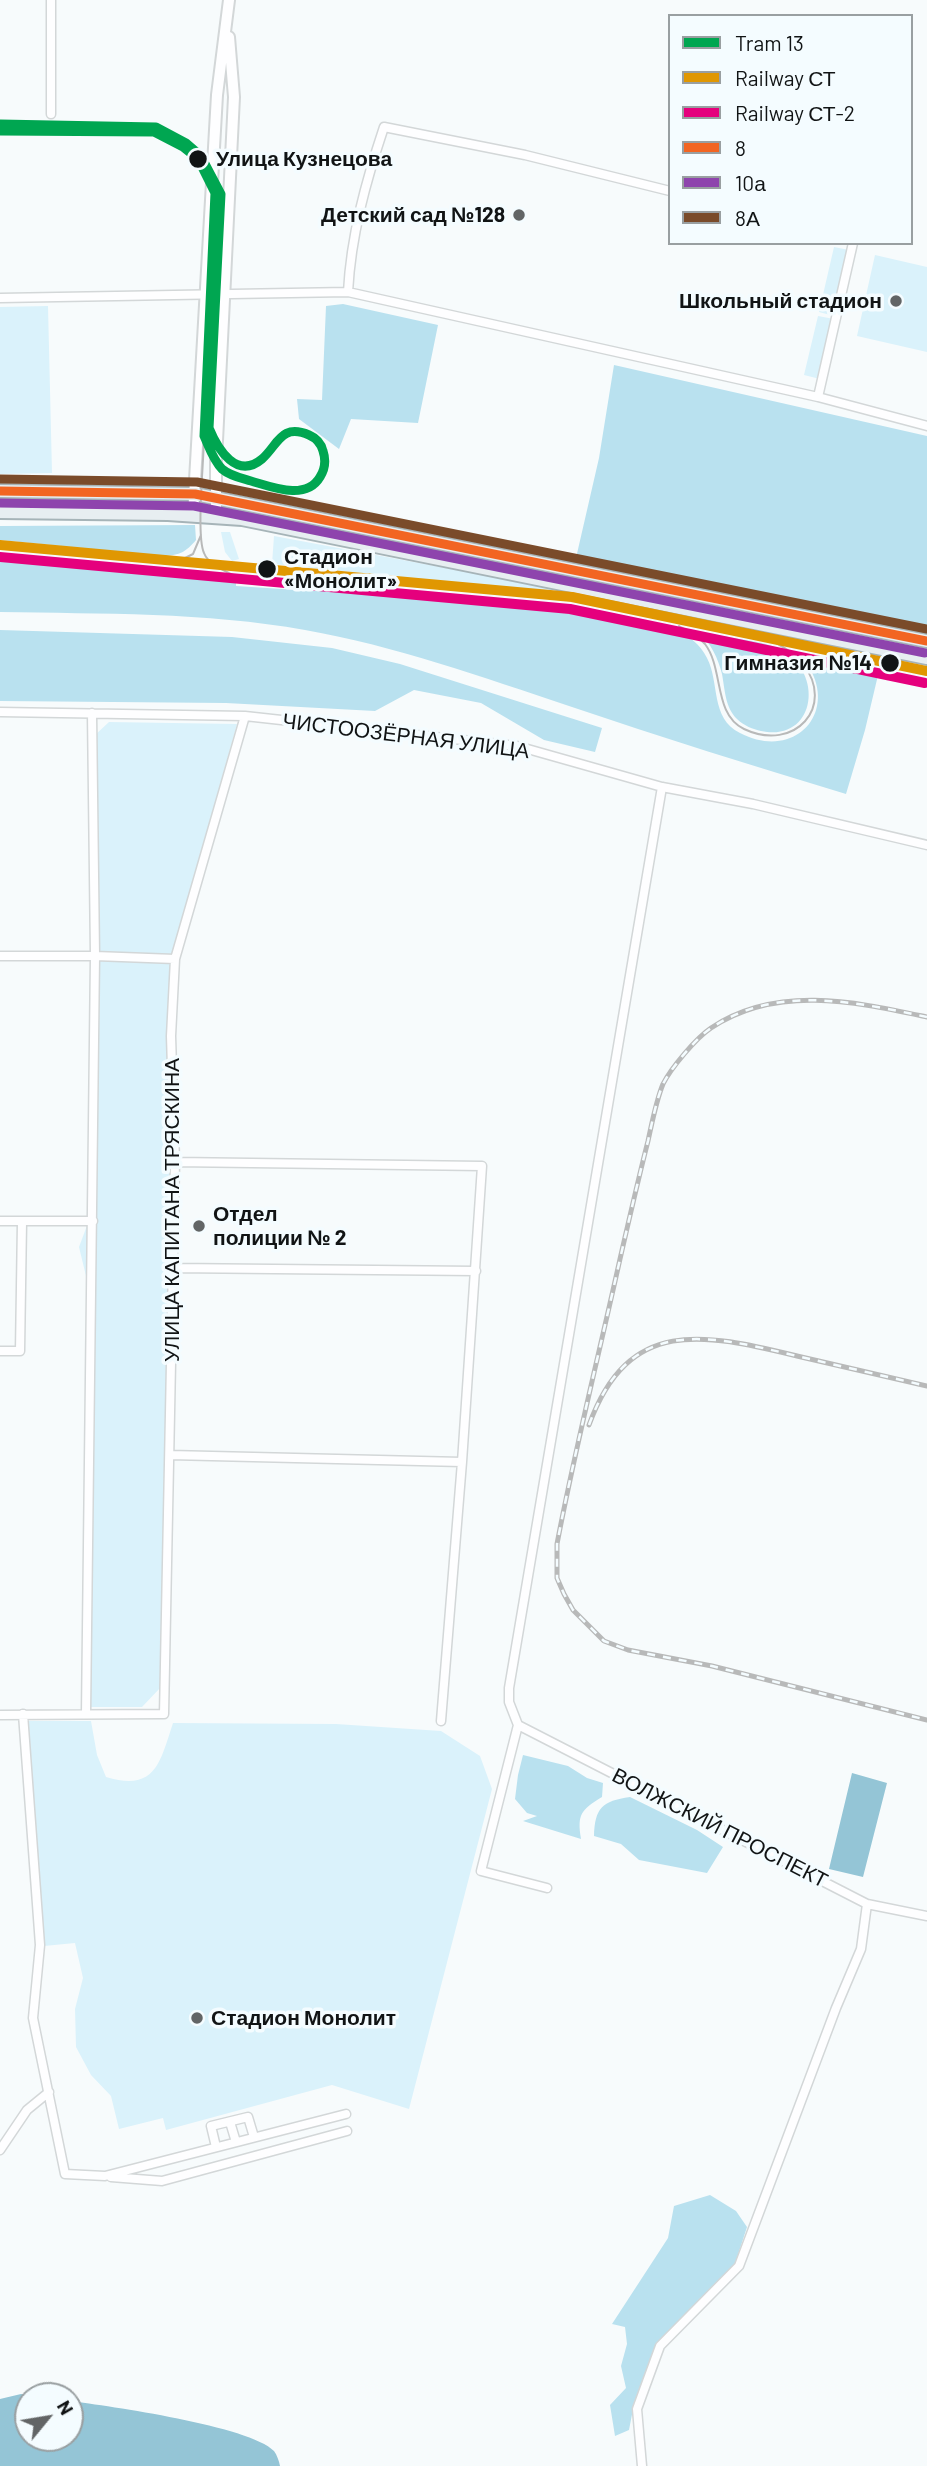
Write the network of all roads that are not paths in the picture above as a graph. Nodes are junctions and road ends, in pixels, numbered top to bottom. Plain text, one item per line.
1 (51, 0) edge
2 (229, 0) edge
3 (228, 24) junction
4 (51, 114) dead end
5 (668, 191) edge
6 (853, 245) edge
7 (348, 292) junction
8 (223, 293) junction
9 (207, 294) junction
10 (0, 298) edge
11 (818, 397) junction
12 (927, 426) edge
13 (0, 491) edge
14 (195, 494) junction
15 (216, 499) junction
16 (0, 512) edge
17 (193, 515) junction
18 (216, 516) junction
19 (927, 641) edge
20 (927, 658) edge
21 (0, 712) edge
22 (92, 713) junction
23 (245, 716) junction
24 (662, 787) junction
25 (927, 845) edge
26 (0, 956) edge
27 (95, 956) junction
28 (175, 959) junction
29 (175, 1162) junction
30 (0, 1221) edge
31 (93, 1221) junction
32 (22, 1222) junction
33 (173, 1268) junction
34 (476, 1271) junction
35 (0, 1351) edge
36 (170, 1455) junction
37 (462, 1462) junction
38 (23, 1714) junction
39 (86, 1714) junction
40 (0, 1715) edge
41 (441, 1721) dead end
42 (518, 1725) junction
43 (547, 1888) dead end
44 (867, 1904) junction
45 (927, 1916) edge
46 (48, 2092) junction
47 (346, 2114) dead end
48 (230, 2122) junction
49 (347, 2131) dead end
50 (254, 2137) junction
51 (236, 2142) junction
52 (216, 2147) junction
53 (0, 2150) edge
54 (156, 2163) junction
55 (105, 2176) junction
56 (162, 2181) junction
57 (642, 2466) edge

1 - 4 street
2 - 3 street
3 - 8 street
3 - 9 street
5 - 7 street
6 - 11 street
7 - 8 street
7 - 11 street
8 - 9 street
8 - 15 street
9 - 10 street
9 - 14 street
11 - 12 street
13 - 14 main road
14 - 15 main road
14 - 17 street
15 - 18 street
15 - 19 main road
16 - 17 main road
17 - 18 main road
18 - 20 main road
21 - 22 street, ЧИСТООЗЁРНАЯ УЛИЦА
22 - 23 street, ЧИСТООЗЁРНАЯ УЛИЦА
22 - 27 street
23 - 24 street, ЧИСТООЗЁРНАЯ УЛИЦА
23 - 28 street, УЛИЦА КАПИТАНА ТРЯСКИНА
24 - 25 street, ЧИСТООЗЁРНАЯ УЛИЦА
24 - 42 street
26 - 27 street
27 - 28 street
27 - 31 street
28 - 29 street, УЛИЦА КАПИТАНА ТРЯСКИНА
29 - 33 street, УЛИЦА КАПИТАНА ТРЯСКИНА
29 - 34 street
30 - 32 street
31 - 32 street
31 - 39 street
32 - 35 street
33 - 34 street
33 - 36 street, УЛИЦА КАПИТАНА ТРЯСКИНА
34 - 37 street
36 - 37 street
36 - 39 street, УЛИЦА КАПИТАНА ТРЯСКИНА
37 - 41 street
38 - 39 street
38 - 40 street
38 - 46 street
42 - 43 street
42 - 44 street, ВОЛЖСКИЙ ПРОСПЕКТ
44 - 45 street, ВОЛЖСКИЙ ПРОСПЕКТ
44 - 57 street
46 - 53 street
46 - 55 street
47 - 50 street
48 - 50 street
48 - 51 street
48 - 52 street
49 - 56 street
50 - 51 street
51 - 52 street
52 - 54 street
54 - 55 street
54 - 56 street
55 - 56 street

